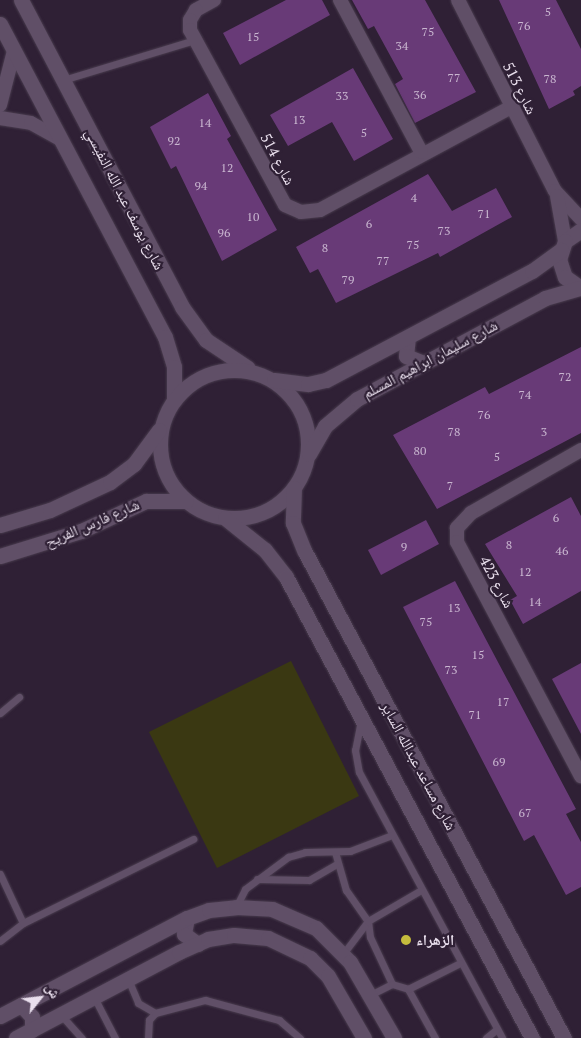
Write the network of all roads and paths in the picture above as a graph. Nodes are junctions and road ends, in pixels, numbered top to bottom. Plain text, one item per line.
1 (21, 0) edge
2 (214, 0) edge
3 (340, 0) edge
4 (458, 0) edge
5 (0, 24) edge
6 (195, 40) junction
7 (14, 51) junction
8 (64, 80) junction
9 (0, 105) edge
10 (511, 107) junction
11 (0, 118) edge
12 (60, 139) junction
13 (421, 152) junction
14 (555, 191) junction
15 (581, 219) edge
16 (581, 230) edge
17 (563, 246) junction
18 (581, 288) edge
19 (408, 337) junction
20 (423, 363) junction
21 (264, 376) junction
22 (174, 399) junction
23 (161, 427) junction
24 (580, 455) edge
25 (306, 463) junction
26 (294, 488) junction
27 (186, 501) junction
28 (225, 518) junction
29 (0, 525) edge
30 (0, 556) edge
31 (19, 697) dead end
32 (0, 713) edge
33 (362, 717) junction
34 (581, 776) edge
35 (392, 835) junction
36 (193, 839) dead end
37 (334, 852) junction
38 (337, 864) junction
39 (0, 874) edge
40 (258, 879) junction
41 (421, 890) junction
42 (236, 907) junction
43 (187, 918) junction
44 (368, 921) junction
45 (23, 924) junction
46 (0, 942) edge
47 (198, 944) junction
48 (343, 954) junction
49 (460, 963) junction
50 (128, 979) junction
51 (392, 984) junction
52 (408, 989) junction
53 (372, 994) junction
54 (94, 997) junction
55 (21, 1005) junction
56 (155, 1013) junction
57 (61, 1015) junction
58 (0, 1016) edge
59 (32, 1030) junction
60 (496, 1030) junction
61 (16, 1038) edge
62 (82, 1038) edge
63 (115, 1038) edge
64 (148, 1038) edge
65 (300, 1038) edge
66 (364, 1038) edge
67 (394, 1038) edge
68 (435, 1038) edge
69 (486, 1038) edge
70 (502, 1038) edge
71 (532, 1038) edge
72 (564, 1038) edge

1 - 8 street, شارع يوسف عبد الله النفيسي
2 - 6 street, شارع 514
3 - 13 street
4 - 10 street, شارع 513
5 - 7 street, شارع يوسف عبد الله النفيسي
6 - 8 lane
6 - 13 street, شارع 514
7 - 9 street
7 - 12 street, شارع يوسف عبد الله النفيسي
8 - 21 street, شارع يوسف عبد الله النفيسي
10 - 13 street, شارع 514
10 - 14 street, شارع 513
11 - 12 street
12 - 22 street, شارع يوسف عبد الله النفيسي
14 - 15 street, شارع 513
14 - 17 street, شارع 513
16 - 17 street, شارع سليمان ابراهيم المسلم
17 - 18 street
17 - 19 street, شارع سليمان ابراهيم المسلم
18 - 20 street, شارع سليمان ابراهيم المسلم
19 - 20 street
19 - 21 street, شارع سليمان ابراهيم المسلم
20 - 25 street, شارع سليمان ابراهيم المسلم
21 - 22 street
21 - 25 street
22 - 23 street
23 - 27 street
23 - 29 street, شارع فارس الفريح
24 - 34 street, شارع 423
25 - 26 street
26 - 28 street
26 - 72 street, شارع مساعد عبدالله الساير
27 - 28 street
27 - 30 street, شارع فارس الفريح
28 - 33 street, شارع مساعد عبدالله الساير
31 - 32 lane
33 - 35 lane
33 - 71 street, شارع مساعد عبدالله الساير
35 - 37 lane
35 - 41 lane
36 - 45 lane
37 - 38 lane
37 - 40 lane
38 - 40 lane
38 - 44 lane
39 - 45 lane
40 - 42 lane
41 - 44 lane
41 - 49 lane
42 - 43 street
42 - 48 street
43 - 47 street
43 - 55 street
44 - 48 lane
44 - 51 lane
45 - 46 lane
47 - 50 street
47 - 66 street
48 - 53 street
49 - 52 lane
49 - 60 lane
50 - 54 street
50 - 56 lane
51 - 52 lane
51 - 53 lane
52 - 68 lane
53 - 67 street
54 - 57 street
54 - 63 lane
55 - 58 street
55 - 59 street
56 - 64 lane
56 - 65 lane
57 - 59 street
57 - 62 lane
59 - 61 street
60 - 69 lane
60 - 70 lane

